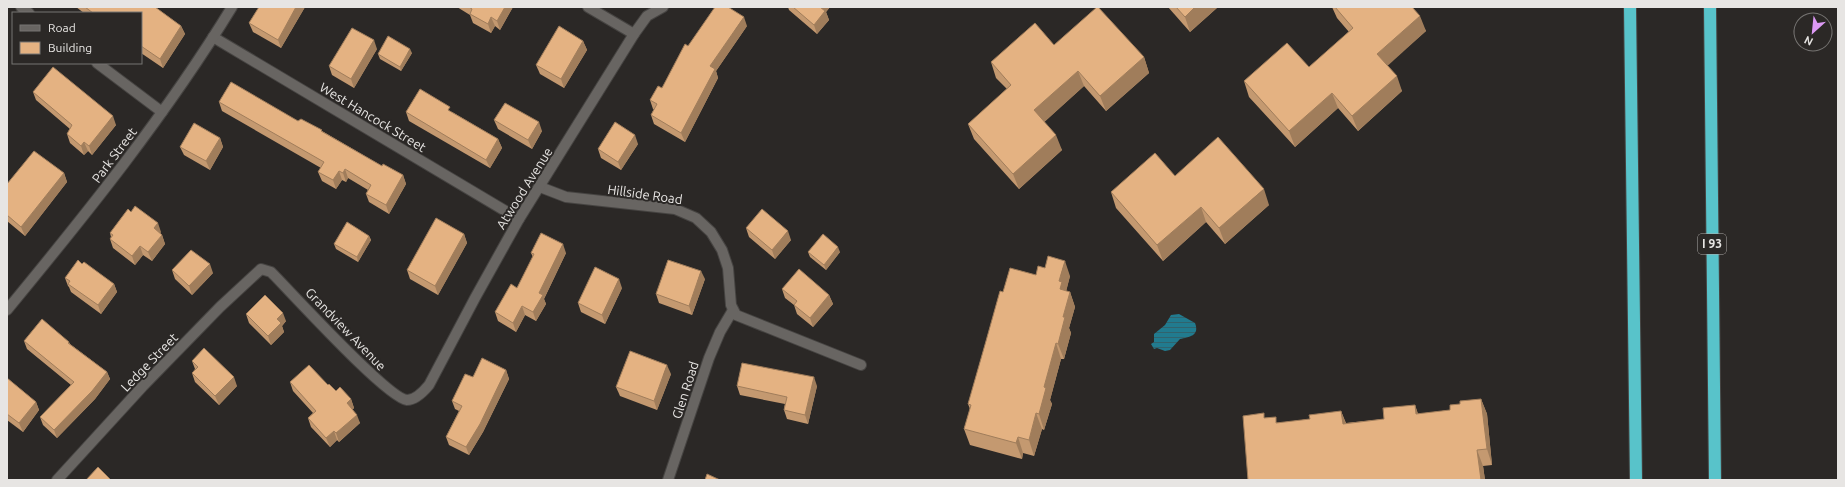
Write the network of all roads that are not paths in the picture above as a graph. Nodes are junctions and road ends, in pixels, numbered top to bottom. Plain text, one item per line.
1 (232, 7) edge
2 (588, 7) edge
3 (663, 7) edge
4 (1630, 7) edge
5 (1710, 7) edge
6 (634, 34) junction
7 (213, 37) junction
8 (98, 64) edge
9 (162, 112) junction
10 (540, 187) junction
11 (519, 219) junction
12 (265, 269) joint
13 (7, 310) edge
14 (733, 310) junction
15 (861, 365) dead end
16 (412, 399) joint
17 (57, 480) edge
18 (668, 480) edge
19 (1636, 480) edge
20 (1715, 480) edge

1 - 7 street, Park Street
2 - 6 street
3 - 6 street, Atwood Avenue
4 - 19 highway
5 - 20 highway, I 93
6 - 10 street, Atwood Avenue
7 - 9 street, Park Street
7 - 11 street, West Hancock Street
8 - 9 street
9 - 13 street, Park Street
10 - 11 street, Atwood Avenue
10 - 14 street, Hillside Road
11 - 16 street, Atwood Avenue
12 - 16 street, Grandview Avenue
12 - 17 street, Ledge Street
14 - 15 street
14 - 18 street, Glen Road

